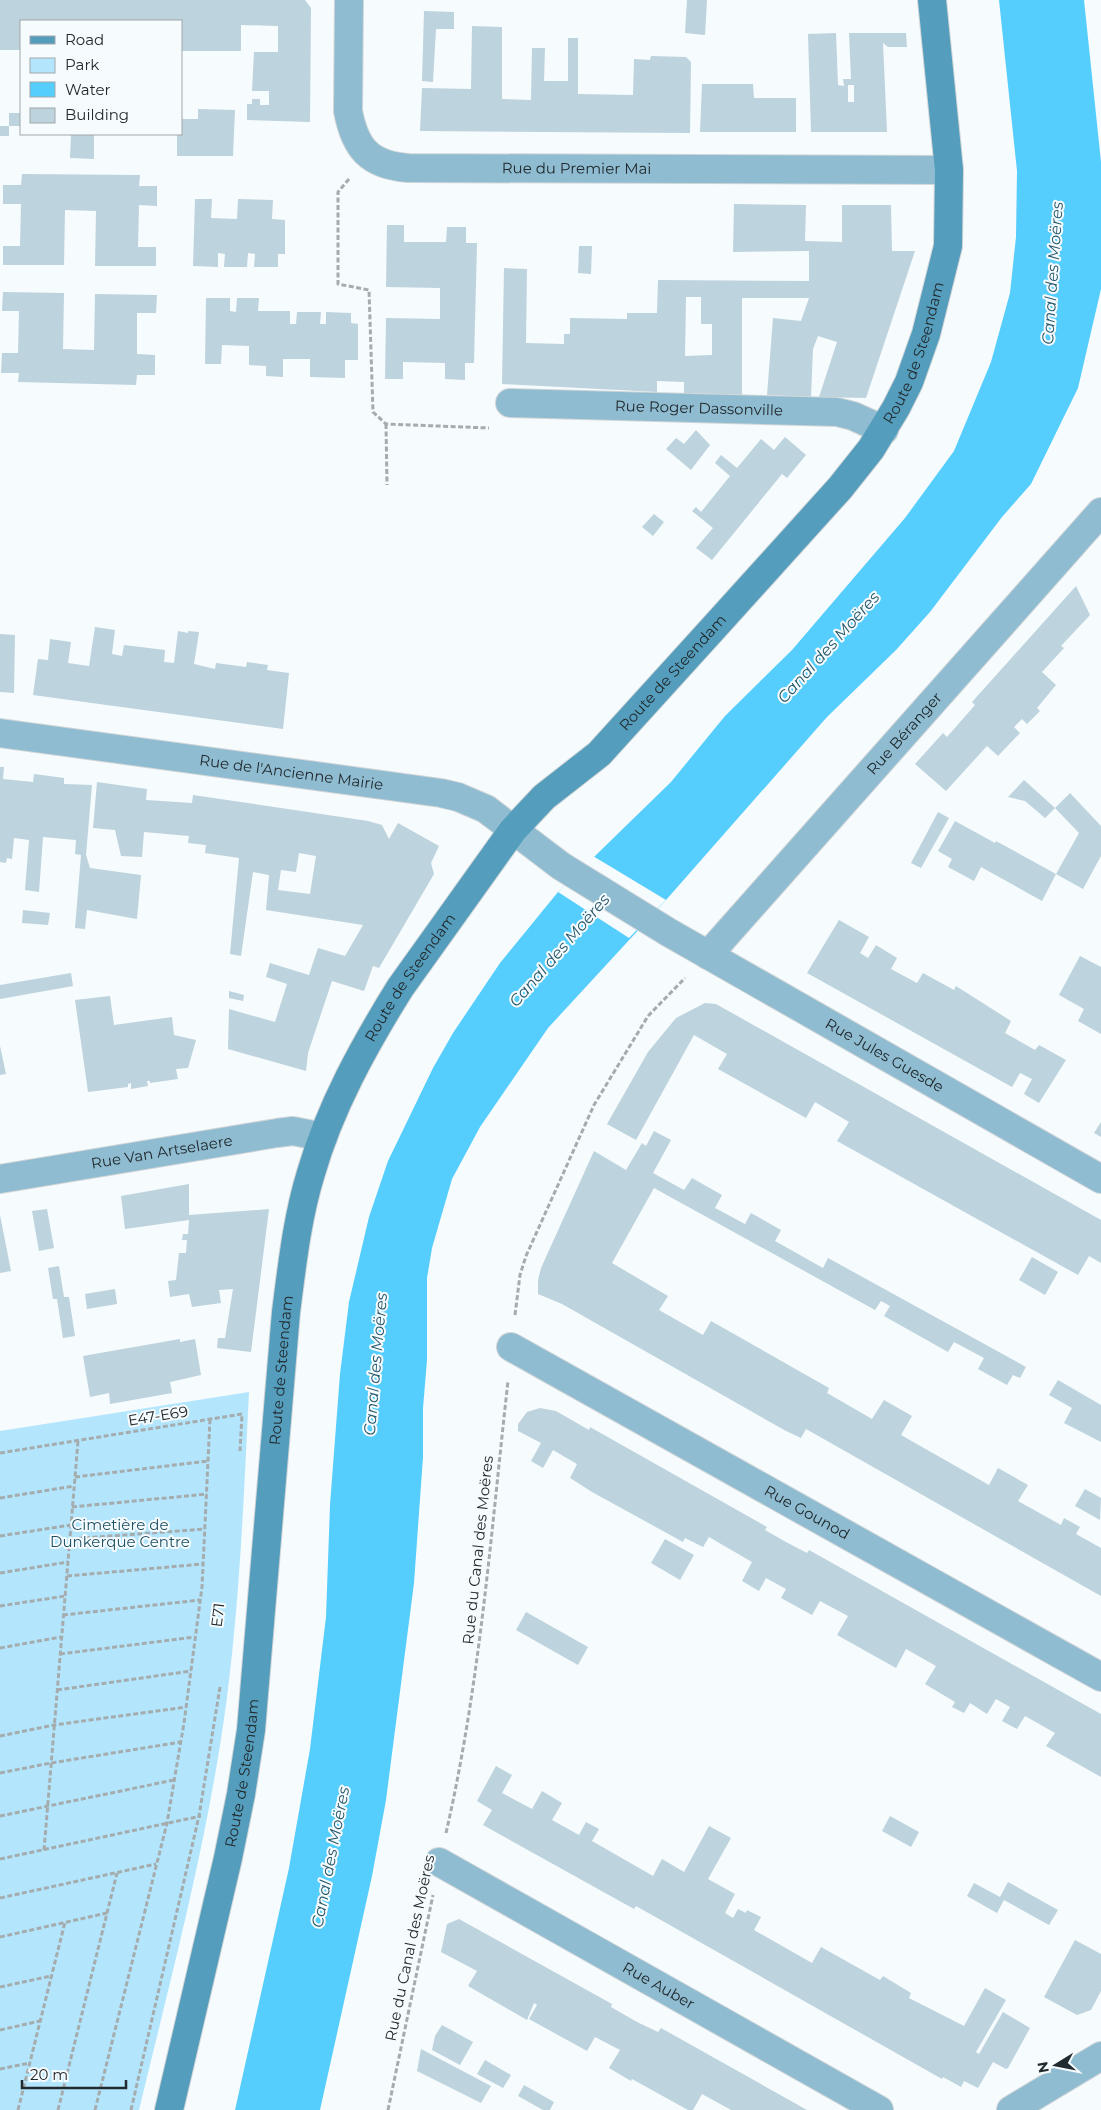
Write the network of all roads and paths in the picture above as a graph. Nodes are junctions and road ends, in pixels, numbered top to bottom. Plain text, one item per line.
1 (349, 0) edge
2 (932, 0) edge
3 (367, 154) junction
4 (949, 170) junction
5 (510, 403) joint
6 (386, 424) junction
7 (884, 430) junction
8 (387, 485) dead end
9 (1101, 512) edge
10 (0, 733) edge
11 (513, 830) junction
12 (668, 932) joint
13 (708, 955) junction
14 (323, 1137) junction
15 (0, 1179) edge
16 (1101, 1179) edge
17 (511, 1347) junction
18 (210, 1420) junction
19 (78, 1441) junction
20 (0, 1453) edge
21 (240, 1459) dead end
22 (208, 1461) junction
23 (75, 1477) junction
24 (74, 1486) junction
25 (207, 1494) junction
26 (0, 1498) edge
27 (72, 1506) junction
28 (71, 1524) junction
29 (205, 1529) junction
30 (0, 1536) edge
31 (70, 1539) junction
32 (68, 1562) junction
33 (203, 1564) junction
34 (0, 1572) edge
35 (67, 1576) junction
36 (65, 1596) junction
37 (200, 1600) junction
38 (0, 1606) edge
39 (63, 1615) junction
40 (61, 1637) junction
41 (195, 1637) junction
42 (0, 1648) edge
43 (60, 1654) junction
44 (191, 1671) junction
45 (1101, 1677) edge
46 (221, 1678) dead end
47 (57, 1690) junction
48 (186, 1707) junction
49 (54, 1725) junction
50 (0, 1736) edge
51 (181, 1742) junction
52 (51, 1763) junction
53 (0, 1773) edge
54 (174, 1780) junction
55 (47, 1806) junction
56 (0, 1816) edge
57 (199, 1816) junction
58 (236, 1820) junction
59 (167, 1823) junction
60 (44, 1850) junction
61 (0, 1859) edge
62 (439, 1862) junction
63 (156, 1864) junction
64 (117, 1873) junction
65 (0, 1898) edge
66 (107, 1913) junction
67 (65, 1922) junction
68 (0, 1937) edge
69 (51, 1976) junction
70 (0, 1987) edge
71 (40, 2021) junction
72 (0, 2030) edge
73 (1101, 2056) edge
74 (30, 2063) junction
75 (0, 2070) edge
76 (18, 2110) edge
77 (58, 2110) edge
78 (95, 2110) edge
79 (132, 2110) edge
80 (169, 2110) edge
81 (388, 2110) edge
82 (879, 2110) edge
83 (1011, 2110) edge

1 - 3 street
2 - 4 street, Route de Steendam
3 - 4 street, Rue du Premier Mai
3 - 6 path
4 - 7 street, Route de Steendam
5 - 6 path
5 - 7 street, Rue Roger Dassonville
6 - 8 path
7 - 11 street, Route de Steendam
9 - 13 street, Rue Béranger
10 - 11 street, Rue de l'Ancienne Mairie
11 - 12 street, Rue de l'Ancienne Mairie
11 - 14 street, Route de Steendam
12 - 13 street, Rue Jules Guesde
13 - 16 street, Rue Jules Guesde
13 - 17 path, Rue du Canal des Moëres
14 - 15 street, Rue Van Artselaere
14 - 58 street, Route de Steendam
17 - 45 street, Rue Gounod
17 - 62 path, Rue du Canal des Moëres
18 - 19 path, E47-E69
18 - 21 path, E47-E69
18 - 22 path
19 - 20 path, E47-E69
19 - 23 path
22 - 23 path
22 - 25 path
23 - 24 path
24 - 26 path
24 - 27 path
25 - 27 path
25 - 29 path
27 - 28 path
28 - 30 path
28 - 31 path
29 - 31 path
29 - 33 path
31 - 32 path
32 - 34 path
32 - 35 path
33 - 35 path
33 - 37 path
35 - 36 path
36 - 38 path
36 - 39 path
37 - 39 path
37 - 41 path
39 - 40 path
40 - 42 path
40 - 43 path
41 - 43 path
41 - 44 path
43 - 47 path
44 - 47 path
44 - 48 path
46 - 57 path
47 - 49 path
48 - 49 path
48 - 51 path
49 - 50 path
49 - 52 path
51 - 52 path
51 - 54 path
52 - 53 path
52 - 55 path
54 - 55 path
54 - 59 path
55 - 56 path
55 - 60 path
57 - 58 path
57 - 59 path
57 - 79 path
58 - 80 street, Route de Steendam
59 - 60 path
59 - 63 path
60 - 61 path
62 - 81 path, Rue du Canal des Moëres
62 - 82 street, Rue Auber
63 - 64 path
63 - 78 path
64 - 65 path
64 - 66 path
66 - 67 path
66 - 77 path
67 - 68 path
67 - 69 path
69 - 70 path
69 - 71 path
71 - 72 path
71 - 74 path
73 - 83 street
74 - 75 path
74 - 76 path

